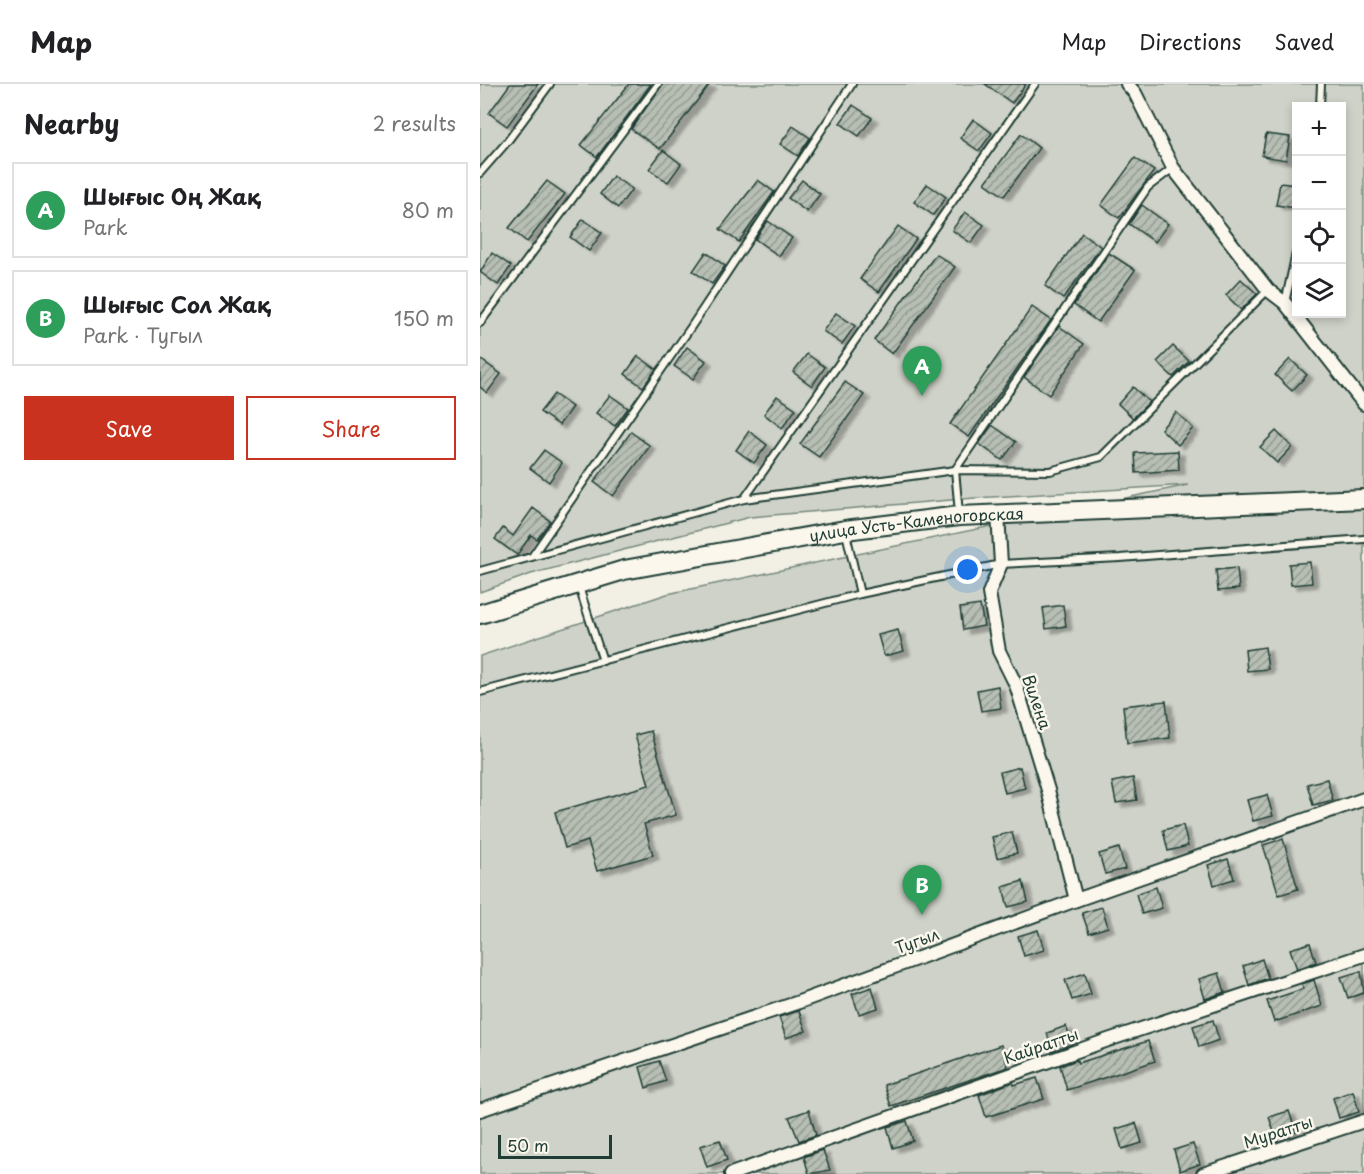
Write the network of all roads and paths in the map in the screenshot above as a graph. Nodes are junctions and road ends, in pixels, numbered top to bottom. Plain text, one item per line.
1 (550, 84) edge
2 (658, 84) edge
3 (852, 84) edge
4 (1035, 84) edge
5 (1321, 84) edge
6 (1133, 87) edge
7 (1320, 102) edge
8 (1173, 168) junction
9 (480, 173) edge
10 (1294, 264) edge
11 (1268, 291) junction
12 (1285, 303) junction
13 (480, 323) edge
14 (1364, 404) edge
15 (954, 470) junction
16 (744, 499) junction
17 (1364, 499) edge
18 (998, 514) junction
19 (959, 516) junction
20 (845, 530) junction
21 (1364, 539) edge
22 (533, 555) junction
23 (1001, 564) junction
24 (480, 571) edge
25 (578, 584) junction
26 (860, 594) junction
27 (480, 614) edge
28 (603, 661) junction
29 (480, 692) edge
30 (1364, 799) edge
31 (1076, 900) junction
32 (1364, 955) edge
33 (480, 1110) edge
34 (1364, 1121) edge
35 (759, 1169) edge
36 (731, 1174) edge
37 (1203, 1174) edge

1 - 9 lane
2 - 13 lane
3 - 22 lane
4 - 16 lane
5 - 7 lane
6 - 8 street
8 - 11 street
8 - 15 lane
10 - 12 lane
11 - 12 street
11 - 15 lane
12 - 14 street
15 - 16 lane
15 - 19 lane
16 - 22 lane
17 - 18 street, улица Усть-Каменогорская
18 - 19 street, улица Усть-Каменогорская
18 - 23 street, Вилена
19 - 20 street, улица Усть-Каменогорская
20 - 25 street, улица Усть-Каменогорская
20 - 26 lane
21 - 23 lane
22 - 24 lane
23 - 26 lane
23 - 31 street, Вилена
25 - 27 street, улица Усть-Каменогорская
25 - 28 lane
26 - 28 lane
28 - 29 lane
30 - 31 street, Тугыл
31 - 33 street, Тугыл
32 - 35 street, Кайратты
34 - 37 street, Муратты
35 - 36 street, Кайратты

